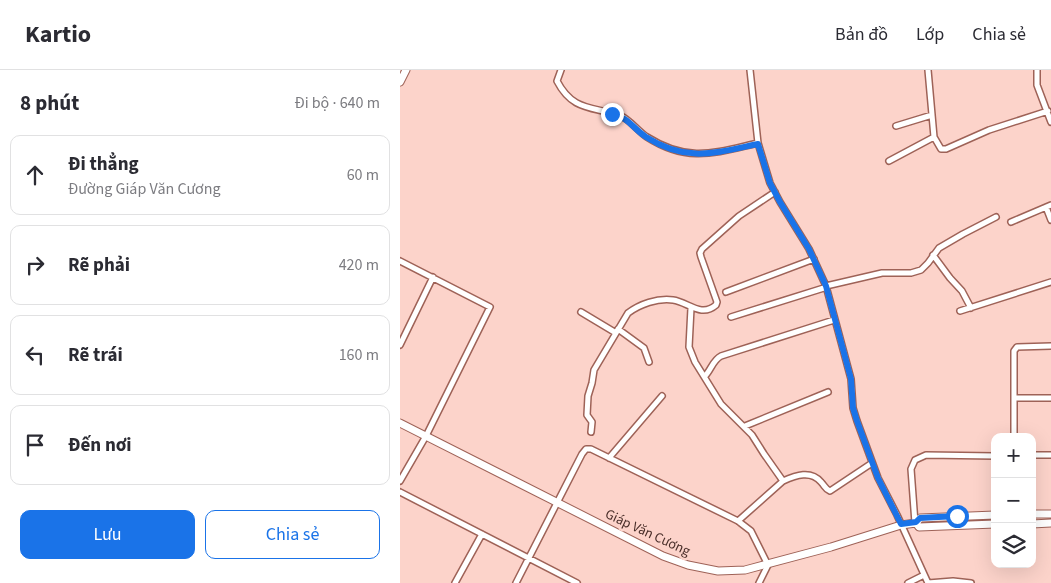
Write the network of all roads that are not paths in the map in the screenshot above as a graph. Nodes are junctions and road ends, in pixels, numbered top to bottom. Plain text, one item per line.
1 (406, 70) edge
2 (561, 70) edge
3 (750, 70) edge
4 (928, 70) edge
5 (1036, 70) edge
6 (400, 82) edge
7 (1048, 111) junction
8 (932, 115) junction
9 (1051, 122) edge
10 (896, 126) dead end
11 (934, 137) junction
12 (758, 144) junction
13 (889, 161) dead end
14 (774, 192) junction
15 (1048, 206) edge
16 (996, 218) dead end
17 (1051, 220) edge
18 (1011, 222) dead end
19 (933, 255) junction
20 (814, 259) junction
21 (400, 261) edge
22 (433, 277) junction
23 (1051, 282) edge
24 (826, 286) junction
25 (726, 292) dead end
26 (691, 308) junction
27 (971, 308) junction
28 (960, 311) dead end
29 (581, 312) dead end
30 (731, 317) dead end
31 (834, 320) junction
32 (617, 331) junction
33 (400, 345) edge
34 (1051, 346) edge
35 (649, 362) dead end
36 (705, 376) junction
37 (828, 392) dead end
38 (662, 396) dead end
39 (1015, 398) junction
40 (1051, 398) edge
41 (400, 423) edge
42 (745, 426) junction
43 (591, 432) dead end
44 (1014, 433) edge
45 (426, 436) junction
46 (1036, 455) edge
47 (1051, 455) edge
48 (991, 456) edge
49 (609, 458) junction
50 (872, 463) junction
51 (783, 481) junction
52 (400, 482) edge
53 (400, 492) edge
54 (557, 502) junction
55 (1036, 514) edge
56 (1051, 514) edge
57 (991, 515) edge
58 (738, 521) junction
59 (915, 523) junction
60 (1051, 523) edge
61 (901, 524) junction
62 (991, 524) edge
63 (1036, 524) edge
64 (482, 534) junction
65 (529, 558) junction
66 (768, 565) junction
67 (924, 575) junction
68 (455, 583) edge
69 (516, 583) edge
70 (577, 583) edge
71 (759, 583) edge
72 (908, 583) edge
73 (928, 583) edge
74 (971, 583) edge

1 - 6 street
2 - 12 street
3 - 12 street
4 - 8 street
5 - 7 street
7 - 9 street
7 - 11 street
8 - 10 street
8 - 11 street
11 - 13 street
12 - 14 street
14 - 20 street
14 - 26 street
15 - 17 street
15 - 18 street
16 - 19 street
19 - 24 street
19 - 27 street
20 - 24 street
20 - 25 street
21 - 22 street
22 - 33 street
22 - 45 street
23 - 27 street
24 - 30 street
24 - 31 street
26 - 32 street
26 - 36 street
27 - 28 street
29 - 32 street
31 - 36 street
31 - 50 street
32 - 35 street
32 - 43 street
34 - 39 street
36 - 42 street
37 - 42 street
38 - 49 street
39 - 40 street
39 - 44 street
41 - 45 street, Giáp Văn Cương
42 - 51 street
45 - 52 street
45 - 54 street, Giáp Văn Cương
46 - 47 street
48 - 59 street
49 - 54 street
49 - 58 street
50 - 51 street
50 - 61 street
51 - 58 street
53 - 64 street
54 - 65 street
54 - 66 street, Giáp Văn Cương
55 - 56 street
57 - 59 street
58 - 66 street
59 - 61 street, Giáp Văn Cương
59 - 62 street
60 - 63 street
61 - 66 street, Giáp Văn Cương
61 - 67 street
64 - 65 street
64 - 68 street
65 - 69 street
65 - 70 street
66 - 71 street
67 - 72 street
67 - 73 street
73 - 74 street

